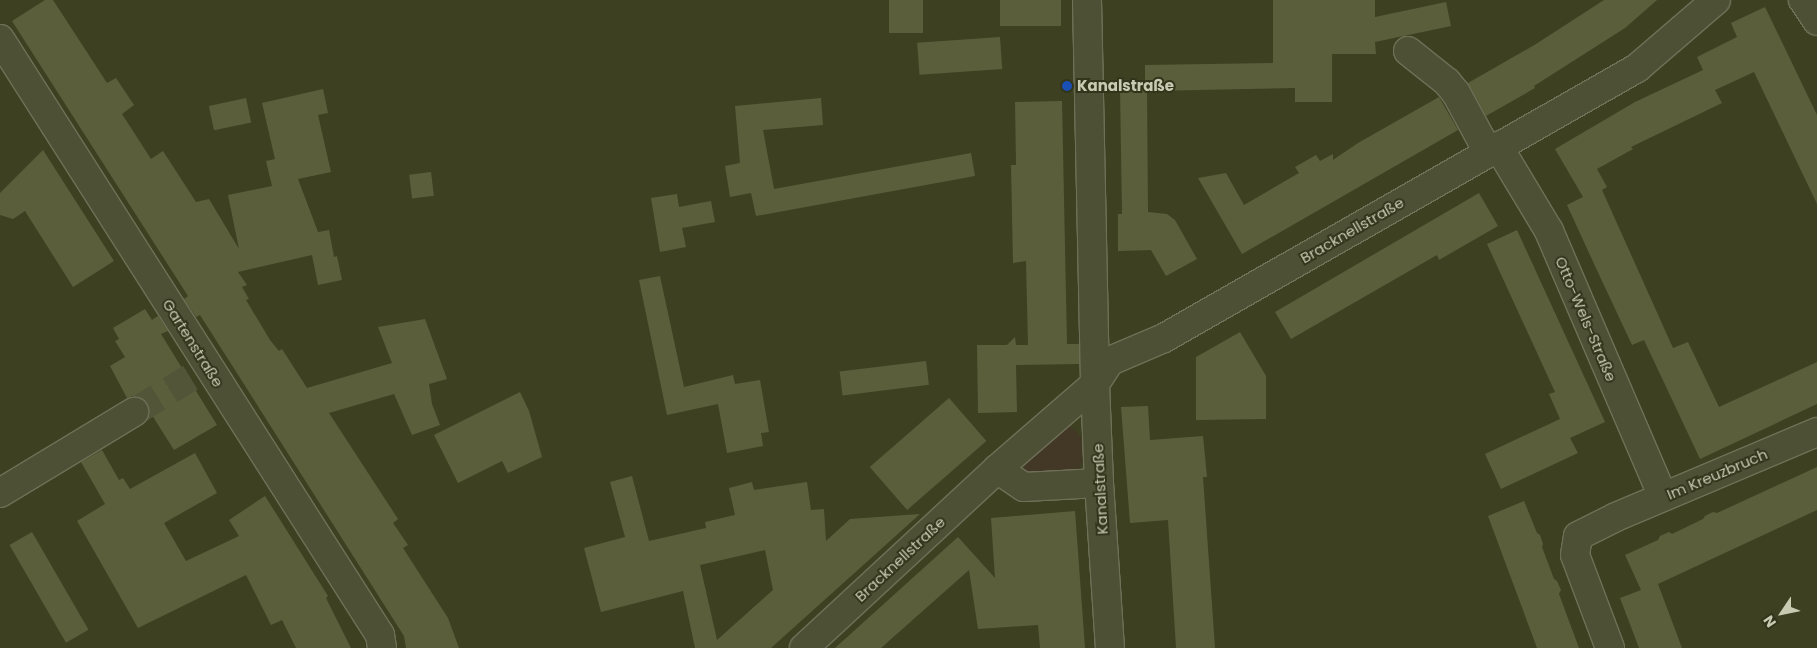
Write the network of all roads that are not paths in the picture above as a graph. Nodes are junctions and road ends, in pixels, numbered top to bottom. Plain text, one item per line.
1 (1087, 0) edge
2 (1716, 0) edge
3 (1803, 0) edge
4 (1817, 21) edge
5 (0, 39) edge
6 (1408, 51) dead end
7 (1493, 149) junction
8 (1095, 384) junction
9 (134, 412) tunnel mouth
10 (1817, 432) edge
11 (997, 469) junction
12 (1099, 483) junction
13 (0, 493) edge
14 (1662, 497) junction
15 (382, 648) edge
16 (804, 648) edge
17 (1110, 648) edge
18 (1610, 648) edge

1 - 8 street, Kanalstraße
2 - 7 street, Bracknellstraße
3 - 4 street
5 - 15 street, Gartenstraße
6 - 7 street, Otto-Wels-Straße
7 - 8 street, Bracknellstraße
7 - 14 street, Otto-Wels-Straße
8 - 11 street, Bracknellstraße
8 - 12 street, Kanalstraße
9 - 13 street
10 - 14 street, Im Kreuzbruch
11 - 12 street
11 - 16 street, Bracknellstraße
12 - 17 street, Kanalstraße
14 - 18 street, Im Kreuzbruch

